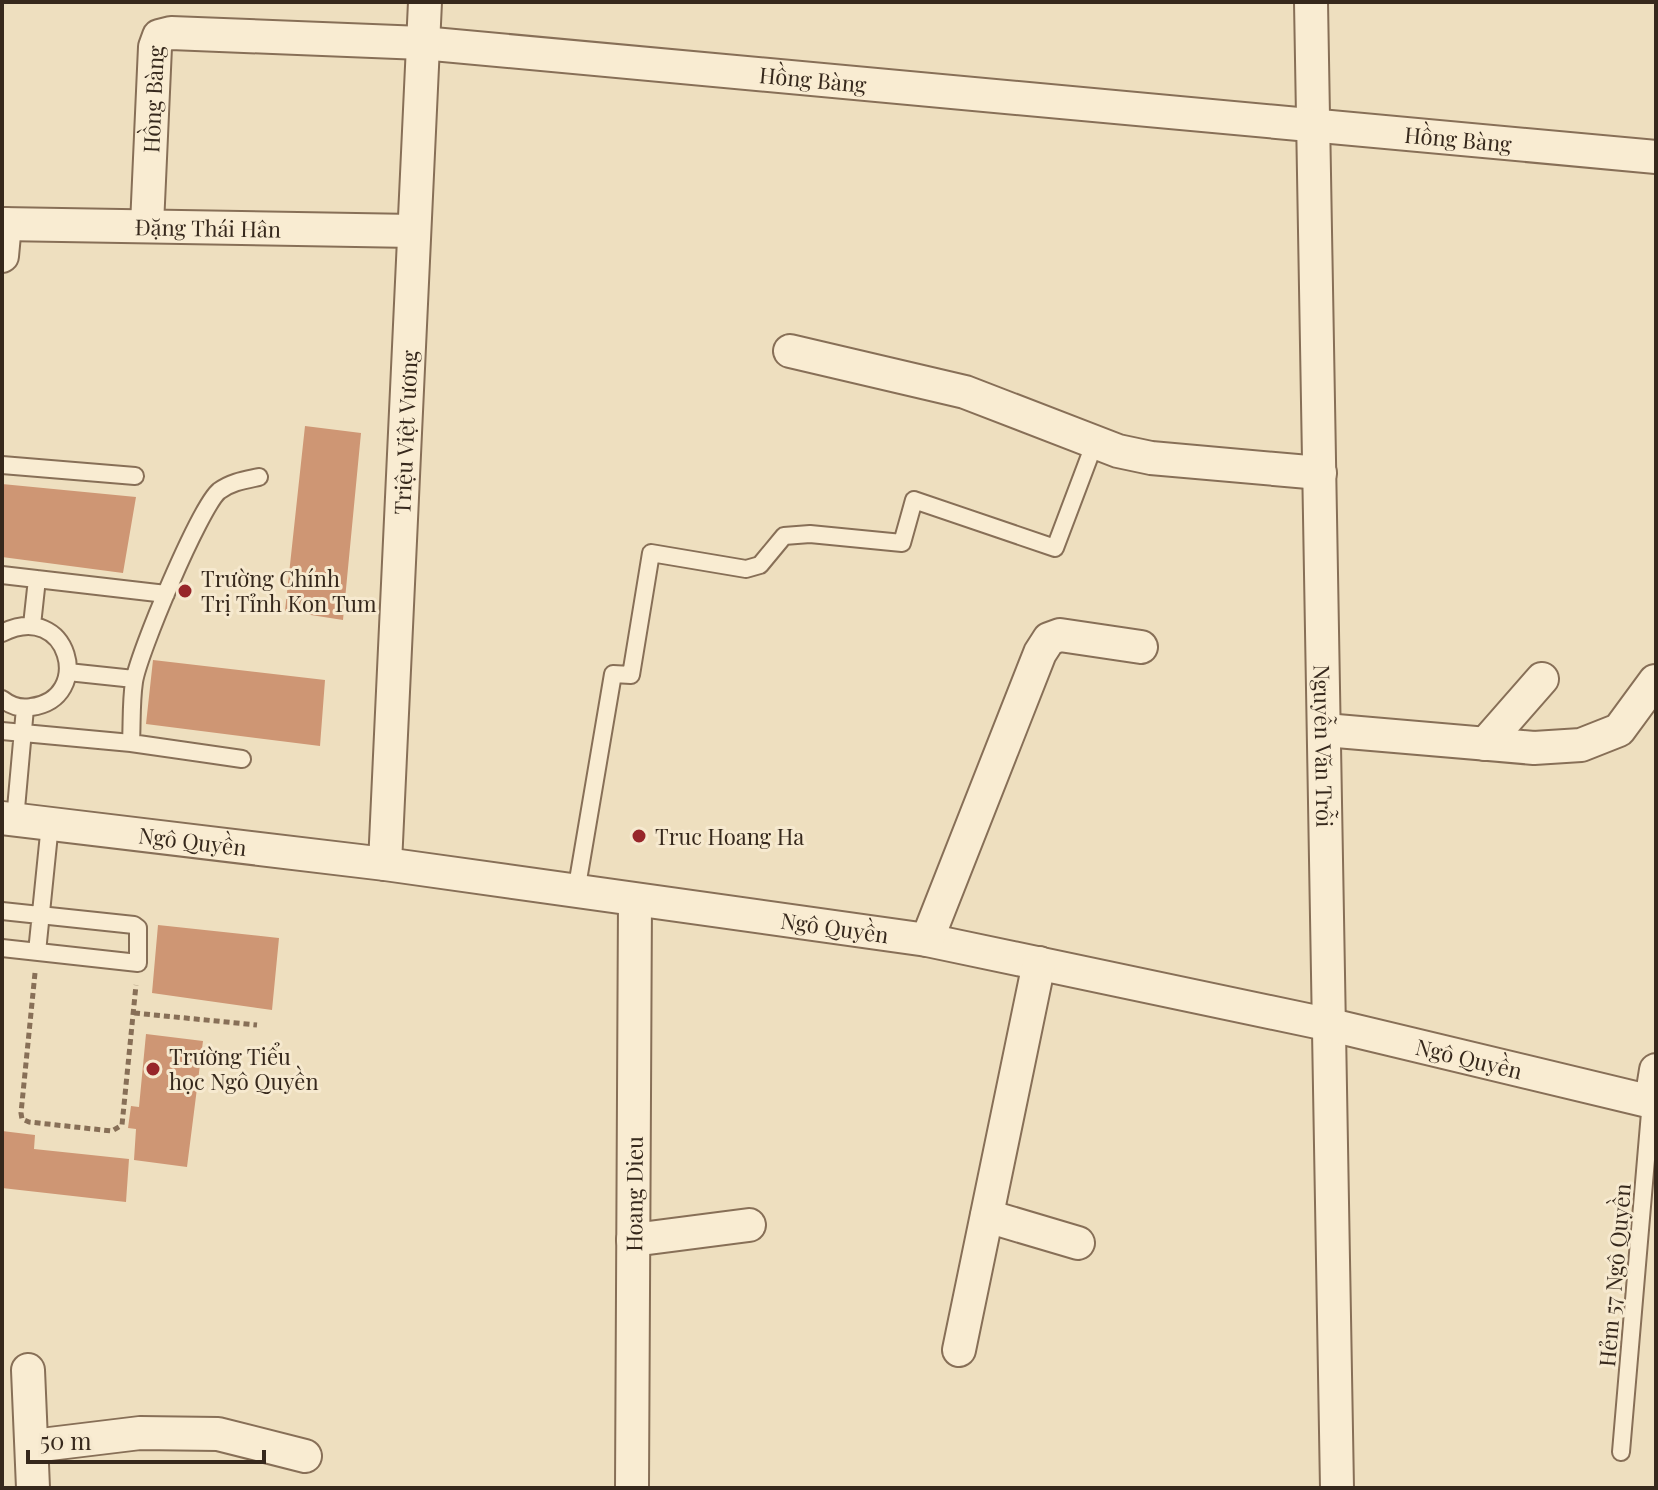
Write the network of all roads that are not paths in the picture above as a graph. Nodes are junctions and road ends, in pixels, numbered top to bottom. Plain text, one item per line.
1 (425, 2) edge
2 (1311, 2) edge
3 (422, 43) junction
4 (1313, 124) junction
5 (1656, 157) edge
6 (4, 224) edge
7 (147, 225) junction
8 (414, 231) junction
9 (2, 256) edge
10 (790, 351) dead end
11 (1095, 442) junction
12 (2, 465) edge
13 (1320, 473) junction
14 (135, 476) dead end
15 (259, 477) dead end
16 (2, 575) edge
17 (37, 579) junction
18 (166, 594) junction
19 (32, 625) junction
20 (2, 633) edge
21 (1141, 647) dead end
22 (68, 672) junction
23 (134, 679) junction
24 (1542, 679) dead end
25 (1655, 681) edge
26 (2, 699) edge
27 (25, 708) junction
28 (1325, 730) junction
29 (2, 731) edge
30 (23, 733) junction
31 (131, 743) junction
32 (1485, 744) junction
33 (242, 759) dead end
34 (8, 819) edge
35 (50, 824) junction
36 (385, 864) junction
37 (576, 892) junction
38 (635, 900) junction
39 (2, 911) edge
40 (41, 915) junction
41 (927, 940) junction
42 (2, 948) edge
43 (37, 952) junction
44 (1039, 963) junction
45 (1331, 1025) junction
46 (1656, 1070) edge
47 (1653, 1102) edge
48 (987, 1216) junction
49 (749, 1225) dead end
50 (633, 1240) junction
51 (1078, 1243) dead end
52 (959, 1350) dead end
53 (28, 1370) dead end
54 (33, 1446) junction
55 (1621, 1452) dead end
56 (305, 1456) dead end
57 (33, 1488) edge
58 (632, 1488) edge
59 (1337, 1488) edge

1 - 3 street, Triệu Việt Vương
2 - 4 street, Nguyễn Văn Trỗi
3 - 4 street, Hồng Bàng
3 - 7 street, Hồng Bàng
3 - 8 street, Triệu Việt Vương
4 - 5 street, Hồng Bàng
4 - 13 street, Nguyễn Văn Trỗi
6 - 7 street, Đặng Thái Hân
6 - 9 street
7 - 8 street, Đặng Thái Hân
8 - 36 street, Triệu Việt Vương
10 - 11 street
11 - 13 street
11 - 37 lane
12 - 14 lane
13 - 28 street, Nguyễn Văn Trỗi
15 - 18 lane
16 - 17 lane
17 - 18 lane
17 - 19 lane
18 - 23 lane
19 - 20 lane
19 - 22 lane
21 - 41 street
22 - 23 lane
22 - 27 lane
23 - 31 lane
24 - 32 street
25 - 32 street
26 - 27 lane
27 - 30 lane
28 - 32 street
28 - 45 street, Nguyễn Văn Trỗi
29 - 30 lane
30 - 31 lane
30 - 34 lane
31 - 33 lane
34 - 35 street, Ngô Quyền
35 - 36 street, Ngô Quyền
35 - 40 lane
36 - 37 street, Ngô Quyền
37 - 38 street, Ngô Quyền
38 - 41 street, Ngô Quyền
38 - 50 street, Hoang Dieu
39 - 40 lane
40 - 43 lane
40 - 43 lane
41 - 44 street, Ngô Quyền
42 - 43 lane
44 - 45 street, Ngô Quyền
44 - 48 street
45 - 47 street, Ngô Quyền
45 - 59 street, Nguyễn Văn Trỗi
46 - 47 street
47 - 55 lane, Hẻm 57 Ngô Quyền
48 - 51 street
48 - 52 street
49 - 50 street
50 - 58 street, Hoang Dieu
53 - 54 street
54 - 56 street
54 - 57 street

